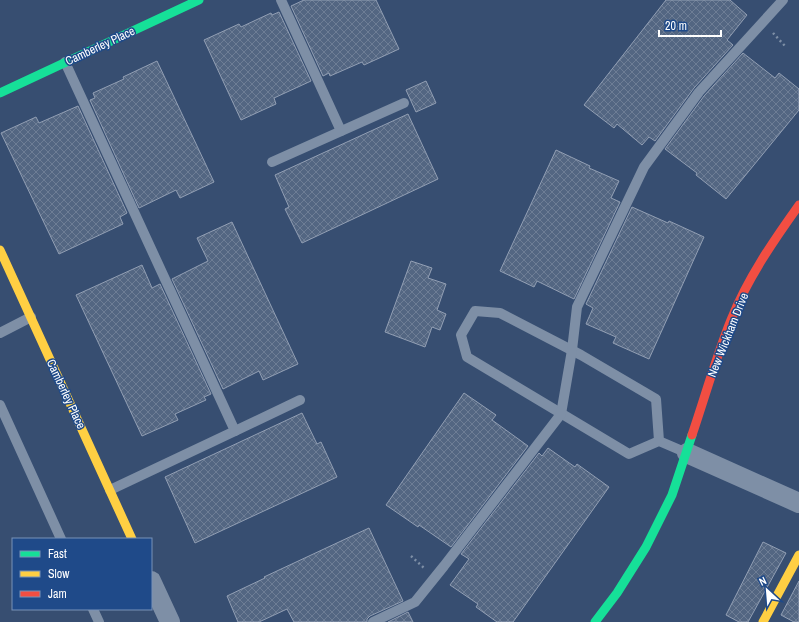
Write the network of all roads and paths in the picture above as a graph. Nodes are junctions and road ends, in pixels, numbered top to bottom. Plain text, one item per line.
1 (199, 0) edge
2 (281, 0) edge
3 (783, 0) edge
4 (65, 62) junction
5 (0, 93) edge
6 (404, 103) dead end
7 (341, 131) junction
8 (272, 162) dead end
9 (799, 205) edge
10 (0, 250) edge
11 (31, 317) junction
12 (0, 332) edge
13 (572, 350) junction
14 (300, 400) dead end
15 (0, 406) edge
16 (561, 414) junction
17 (235, 431) junction
18 (659, 441) junction
19 (687, 453) junction
20 (110, 490) junction
21 (799, 503) edge
22 (61, 538) edge
23 (132, 538) edge
24 (799, 555) edge
25 (152, 583) edge
26 (93, 610) edge
27 (99, 622) edge
28 (170, 622) edge
29 (373, 622) edge
30 (595, 622) edge
31 (763, 622) edge

1 - 4 street, Camberley Place
2 - 7 lane
3 - 13 lane
4 - 5 street, Camberley Place
4 - 17 lane
6 - 7 lane
7 - 8 lane
9 - 19 street, New Wickham Drive
10 - 11 street, Camberley Place
11 - 12 lane
11 - 20 street, Camberley Place
13 - 16 lane
13 - 16 lane
13 - 18 lane
14 - 17 lane
15 - 22 lane
16 - 18 lane
16 - 29 lane
17 - 20 lane
18 - 19 lane
19 - 21 street
19 - 30 street, New Wickham Drive
20 - 23 street, Camberley Place
24 - 31 street
25 - 28 street
26 - 27 lane

